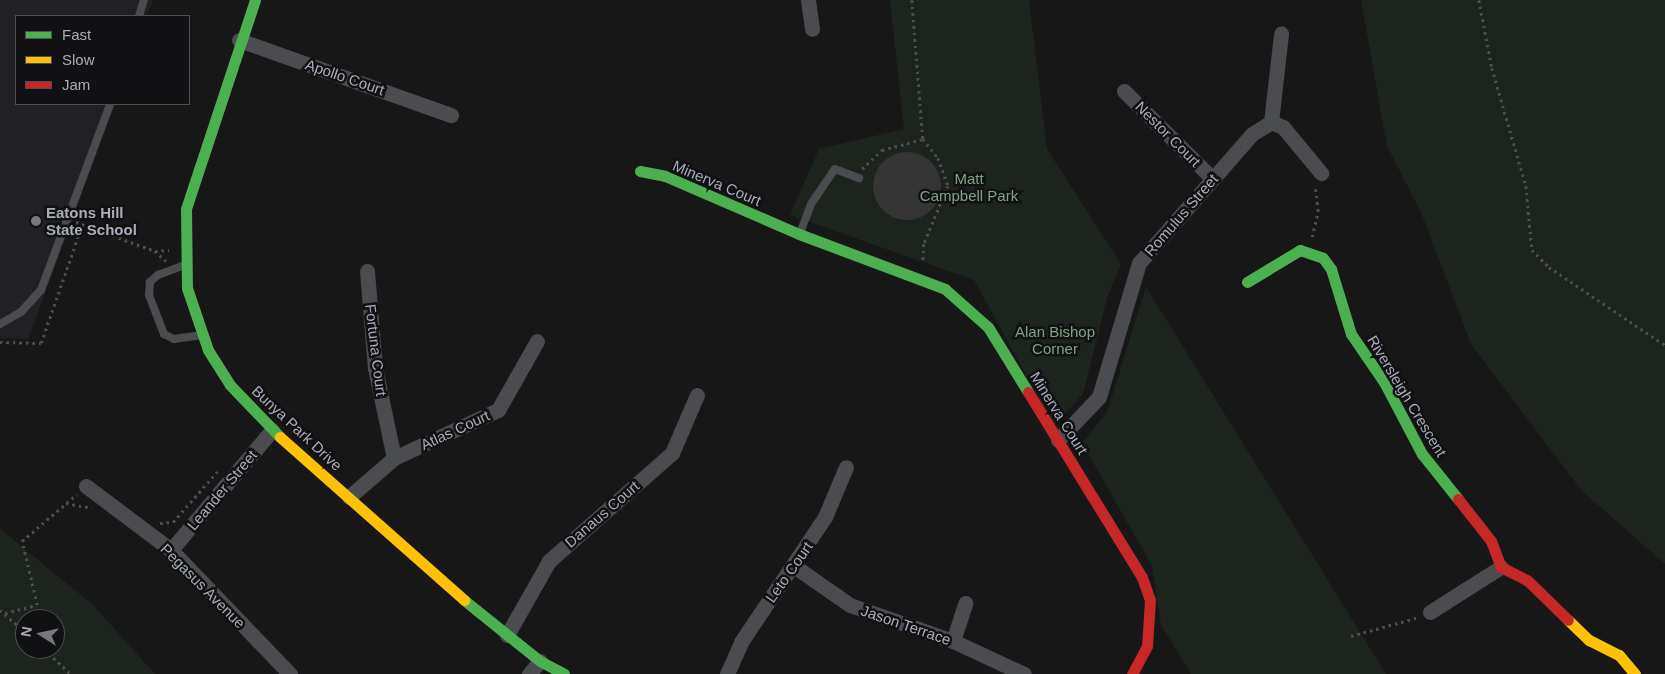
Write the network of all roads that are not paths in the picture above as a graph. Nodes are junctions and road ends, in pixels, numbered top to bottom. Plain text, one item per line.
1 (144, 0) edge
2 (255, 0) edge
3 (808, 0) edge
4 (139, 15) edge
5 (812, 29) dead end
6 (1281, 34) dead end
7 (239, 40) junction
8 (1124, 91) dead end
9 (110, 105) edge
10 (451, 115) dead end
11 (1271, 122) junction
12 (640, 172) dead end
13 (1320, 173) road end
14 (858, 178) road end
15 (1212, 178) junction
16 (799, 234) junction
17 (184, 265) junction
18 (367, 271) dead end
19 (1246, 282) dead end
20 (0, 324) edge
21 (201, 335) junction
22 (537, 341) dead end
23 (697, 395) dead end
24 (272, 430) junction
25 (1058, 440) junction
26 (394, 458) junction
27 (846, 467) dead end
28 (86, 486) road end
29 (349, 497) junction
30 (171, 550) junction
31 (794, 566) junction
32 (1501, 567) junction
33 (964, 603) dead end
34 (1430, 612) road end
35 (507, 635) junction
36 (953, 641) junction
37 (540, 661) junction
38 (284, 672) edge
39 (530, 674) edge
40 (564, 674) edge
41 (727, 674) edge
42 (1024, 674) edge
43 (1132, 674) edge
44 (1635, 674) edge

1 - 4 lane
2 - 7 street, Bunya Park Drive
3 - 5 street
6 - 11 street
7 - 10 street, Apollo Court
7 - 17 street, Bunya Park Drive
8 - 15 street, Nestor Court
9 - 20 lane
11 - 13 street
11 - 15 street, Romulus Street
12 - 16 street, Minerva Court
14 - 16 lane
15 - 25 street, Romulus Street
16 - 25 street, Minerva Court
17 - 21 street, Bunya Park Drive
17 - 21 lane
18 - 26 street, Fortuna Court
19 - 32 street, Riversleigh Crescent
21 - 24 street, Bunya Park Drive
22 - 26 street, Atlas Court
23 - 35 street, Danaus Court
24 - 29 street, Bunya Park Drive
24 - 30 street, Leander Street
25 - 43 street, Minerva Court
26 - 29 street, Atlas Court
27 - 31 street, Leto Court
28 - 30 street, Pegasus Avenue
29 - 35 street, Bunya Park Drive
30 - 38 street, Pegasus Avenue
31 - 36 street, Jason Terrace
31 - 41 street, Leto Court
32 - 34 street
32 - 44 street
33 - 36 street
35 - 37 street, Bunya Park Drive
36 - 42 street, Jason Terrace
37 - 39 street
37 - 40 street, Bunya Park Drive

